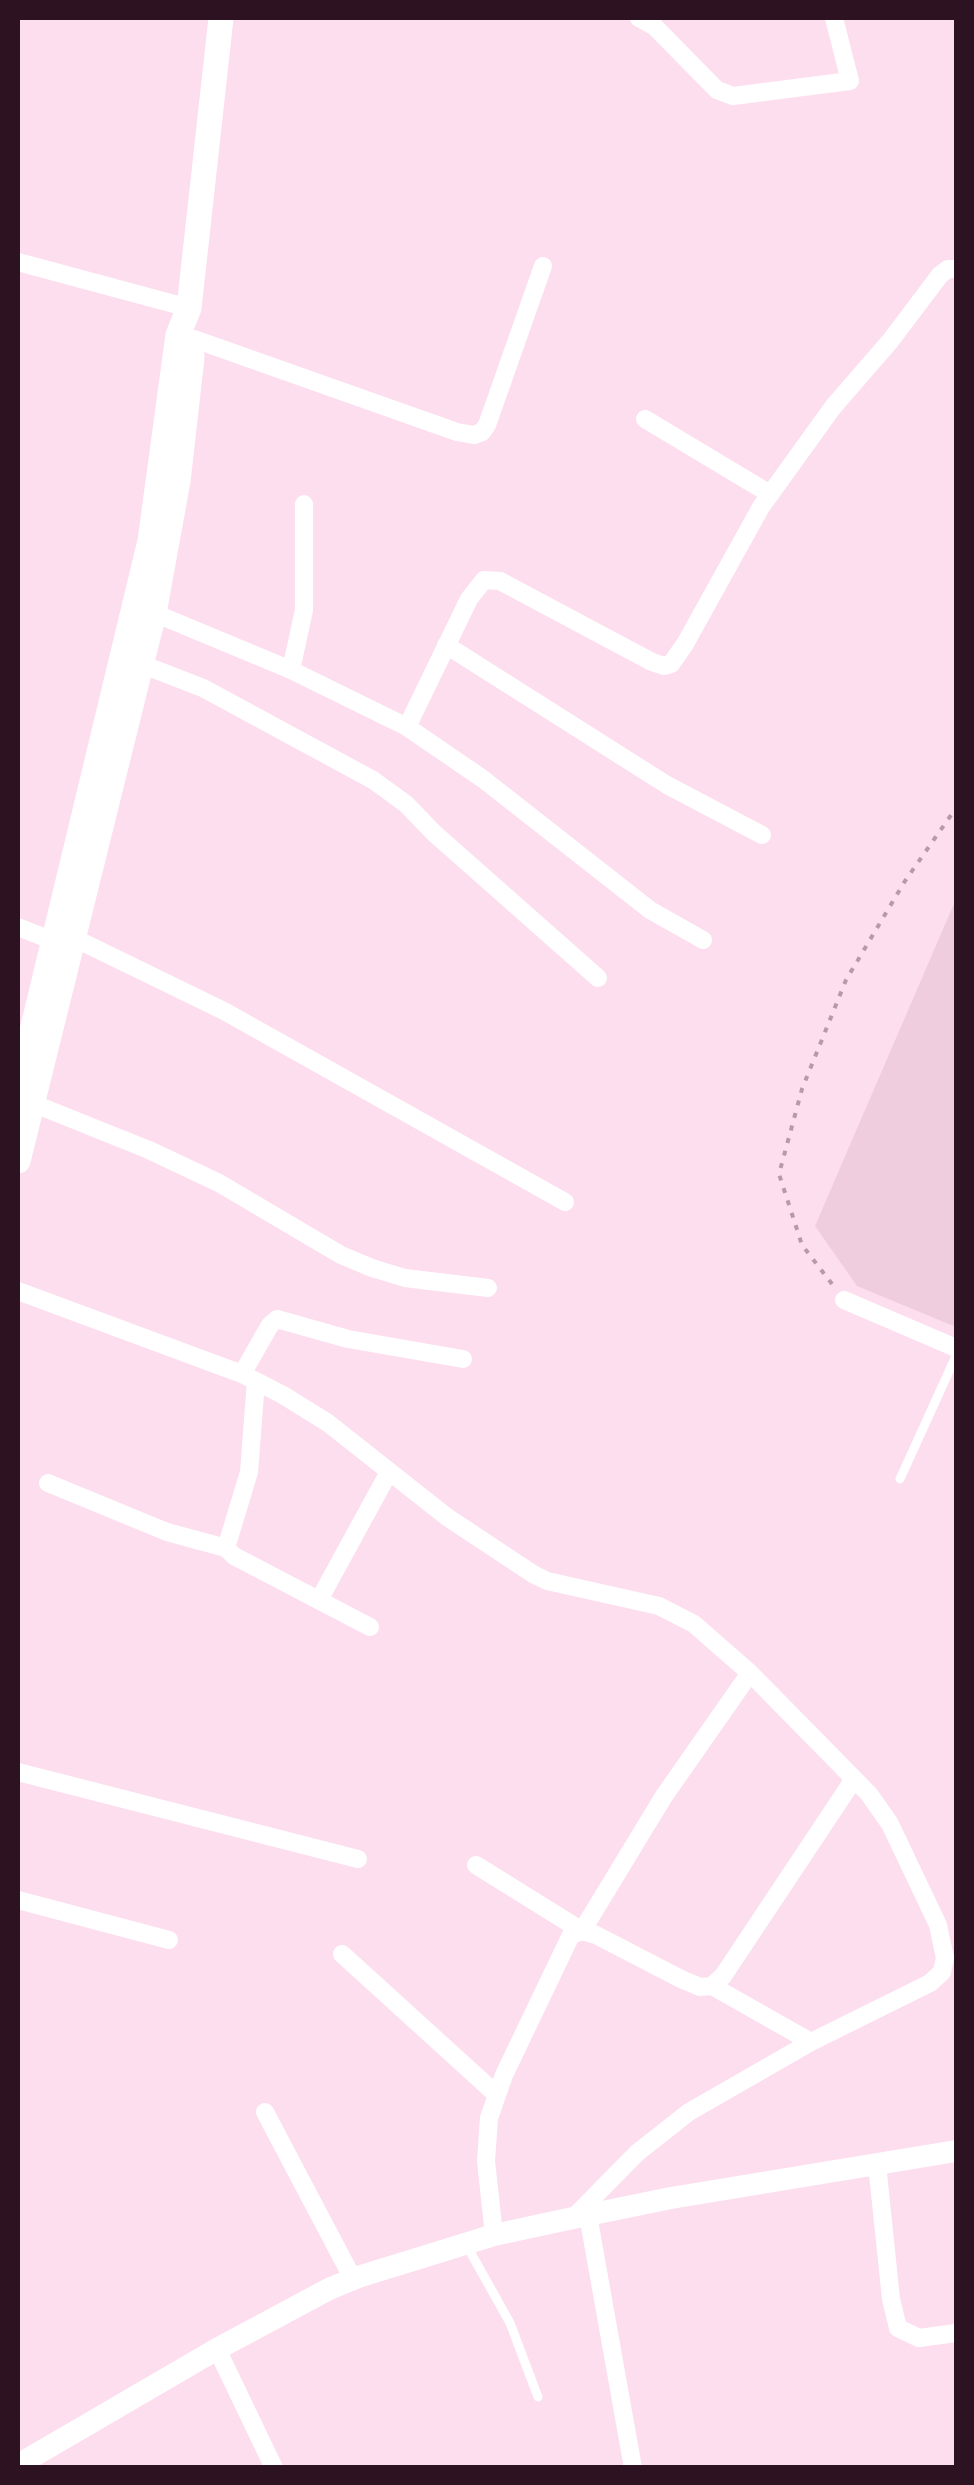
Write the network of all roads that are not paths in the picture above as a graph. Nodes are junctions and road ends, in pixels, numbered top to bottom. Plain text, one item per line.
1 (220, 18) edge
2 (639, 18) edge
3 (834, 18) edge
4 (18, 262) edge
5 (543, 266) dead end
6 (956, 269) edge
7 (188, 308) junction
8 (194, 338) junction
9 (646, 419) dead end
10 (770, 494) junction
11 (304, 504) dead end
12 (154, 613) junction
13 (446, 645) junction
14 (141, 664) junction
15 (291, 670) junction
16 (407, 727) junction
17 (762, 835) dead end
18 (18, 927) edge
19 (65, 940) junction
20 (704, 940) dead end
21 (598, 978) dead end
22 (25, 1096) edge
23 (18, 1161) edge
24 (565, 1202) dead end
25 (488, 1288) dead end
26 (18, 1290) edge
27 (844, 1300) road end
28 (956, 1348) edge
29 (956, 1356) edge
30 (464, 1359) dead end
31 (249, 1377) junction
32 (389, 1472) junction
33 (900, 1479) dead end
34 (48, 1484) dead end
35 (226, 1548) junction
36 (318, 1600) junction
37 (370, 1626) dead end
38 (750, 1672) junction
39 (18, 1772) edge
40 (854, 1779) junction
41 (358, 1859) dead end
42 (476, 1865) dead end
43 (18, 1900) edge
44 (582, 1931) junction
45 (169, 1940) dead end
46 (342, 1954) dead end
47 (712, 1986) junction
48 (811, 2042) junction
49 (496, 2094) junction
50 (265, 2112) dead end
51 (956, 2151) edge
52 (877, 2164) junction
53 (581, 2216) junction
54 (494, 2235) junction
55 (466, 2244) junction
56 (352, 2280) junction
57 (956, 2333) edge
58 (217, 2349) junction
59 (538, 2397) dead end
60 (18, 2464) edge
61 (274, 2468) edge
62 (634, 2468) edge

1 - 7 main road
2 - 3 street
4 - 7 street
5 - 8 street
6 - 10 street
7 - 8 main road
7 - 19 main road
8 - 12 main road
9 - 10 street
10 - 13 street
11 - 15 street
12 - 14 main road
12 - 15 street
13 - 16 street
13 - 17 street
14 - 19 main road
14 - 21 street
15 - 16 street
16 - 20 street
18 - 19 street
19 - 22 main road
19 - 24 street
22 - 23 main road
22 - 25 street
26 - 31 street
27 - 28 street
29 - 33 lane
30 - 31 street
31 - 32 street
31 - 35 street
32 - 36 street
32 - 38 street
34 - 35 street
35 - 36 street
36 - 37 street
38 - 40 street
38 - 44 street
39 - 41 street
40 - 47 street
40 - 48 street
42 - 44 street
43 - 45 street
44 - 47 street
44 - 49 street
46 - 49 street
47 - 48 street
48 - 53 street
49 - 54 street
50 - 56 street
51 - 52 street
52 - 53 street
52 - 57 street
53 - 54 street
53 - 62 street
54 - 55 street
55 - 56 street
55 - 59 lane
56 - 58 street
58 - 60 street
58 - 61 street

